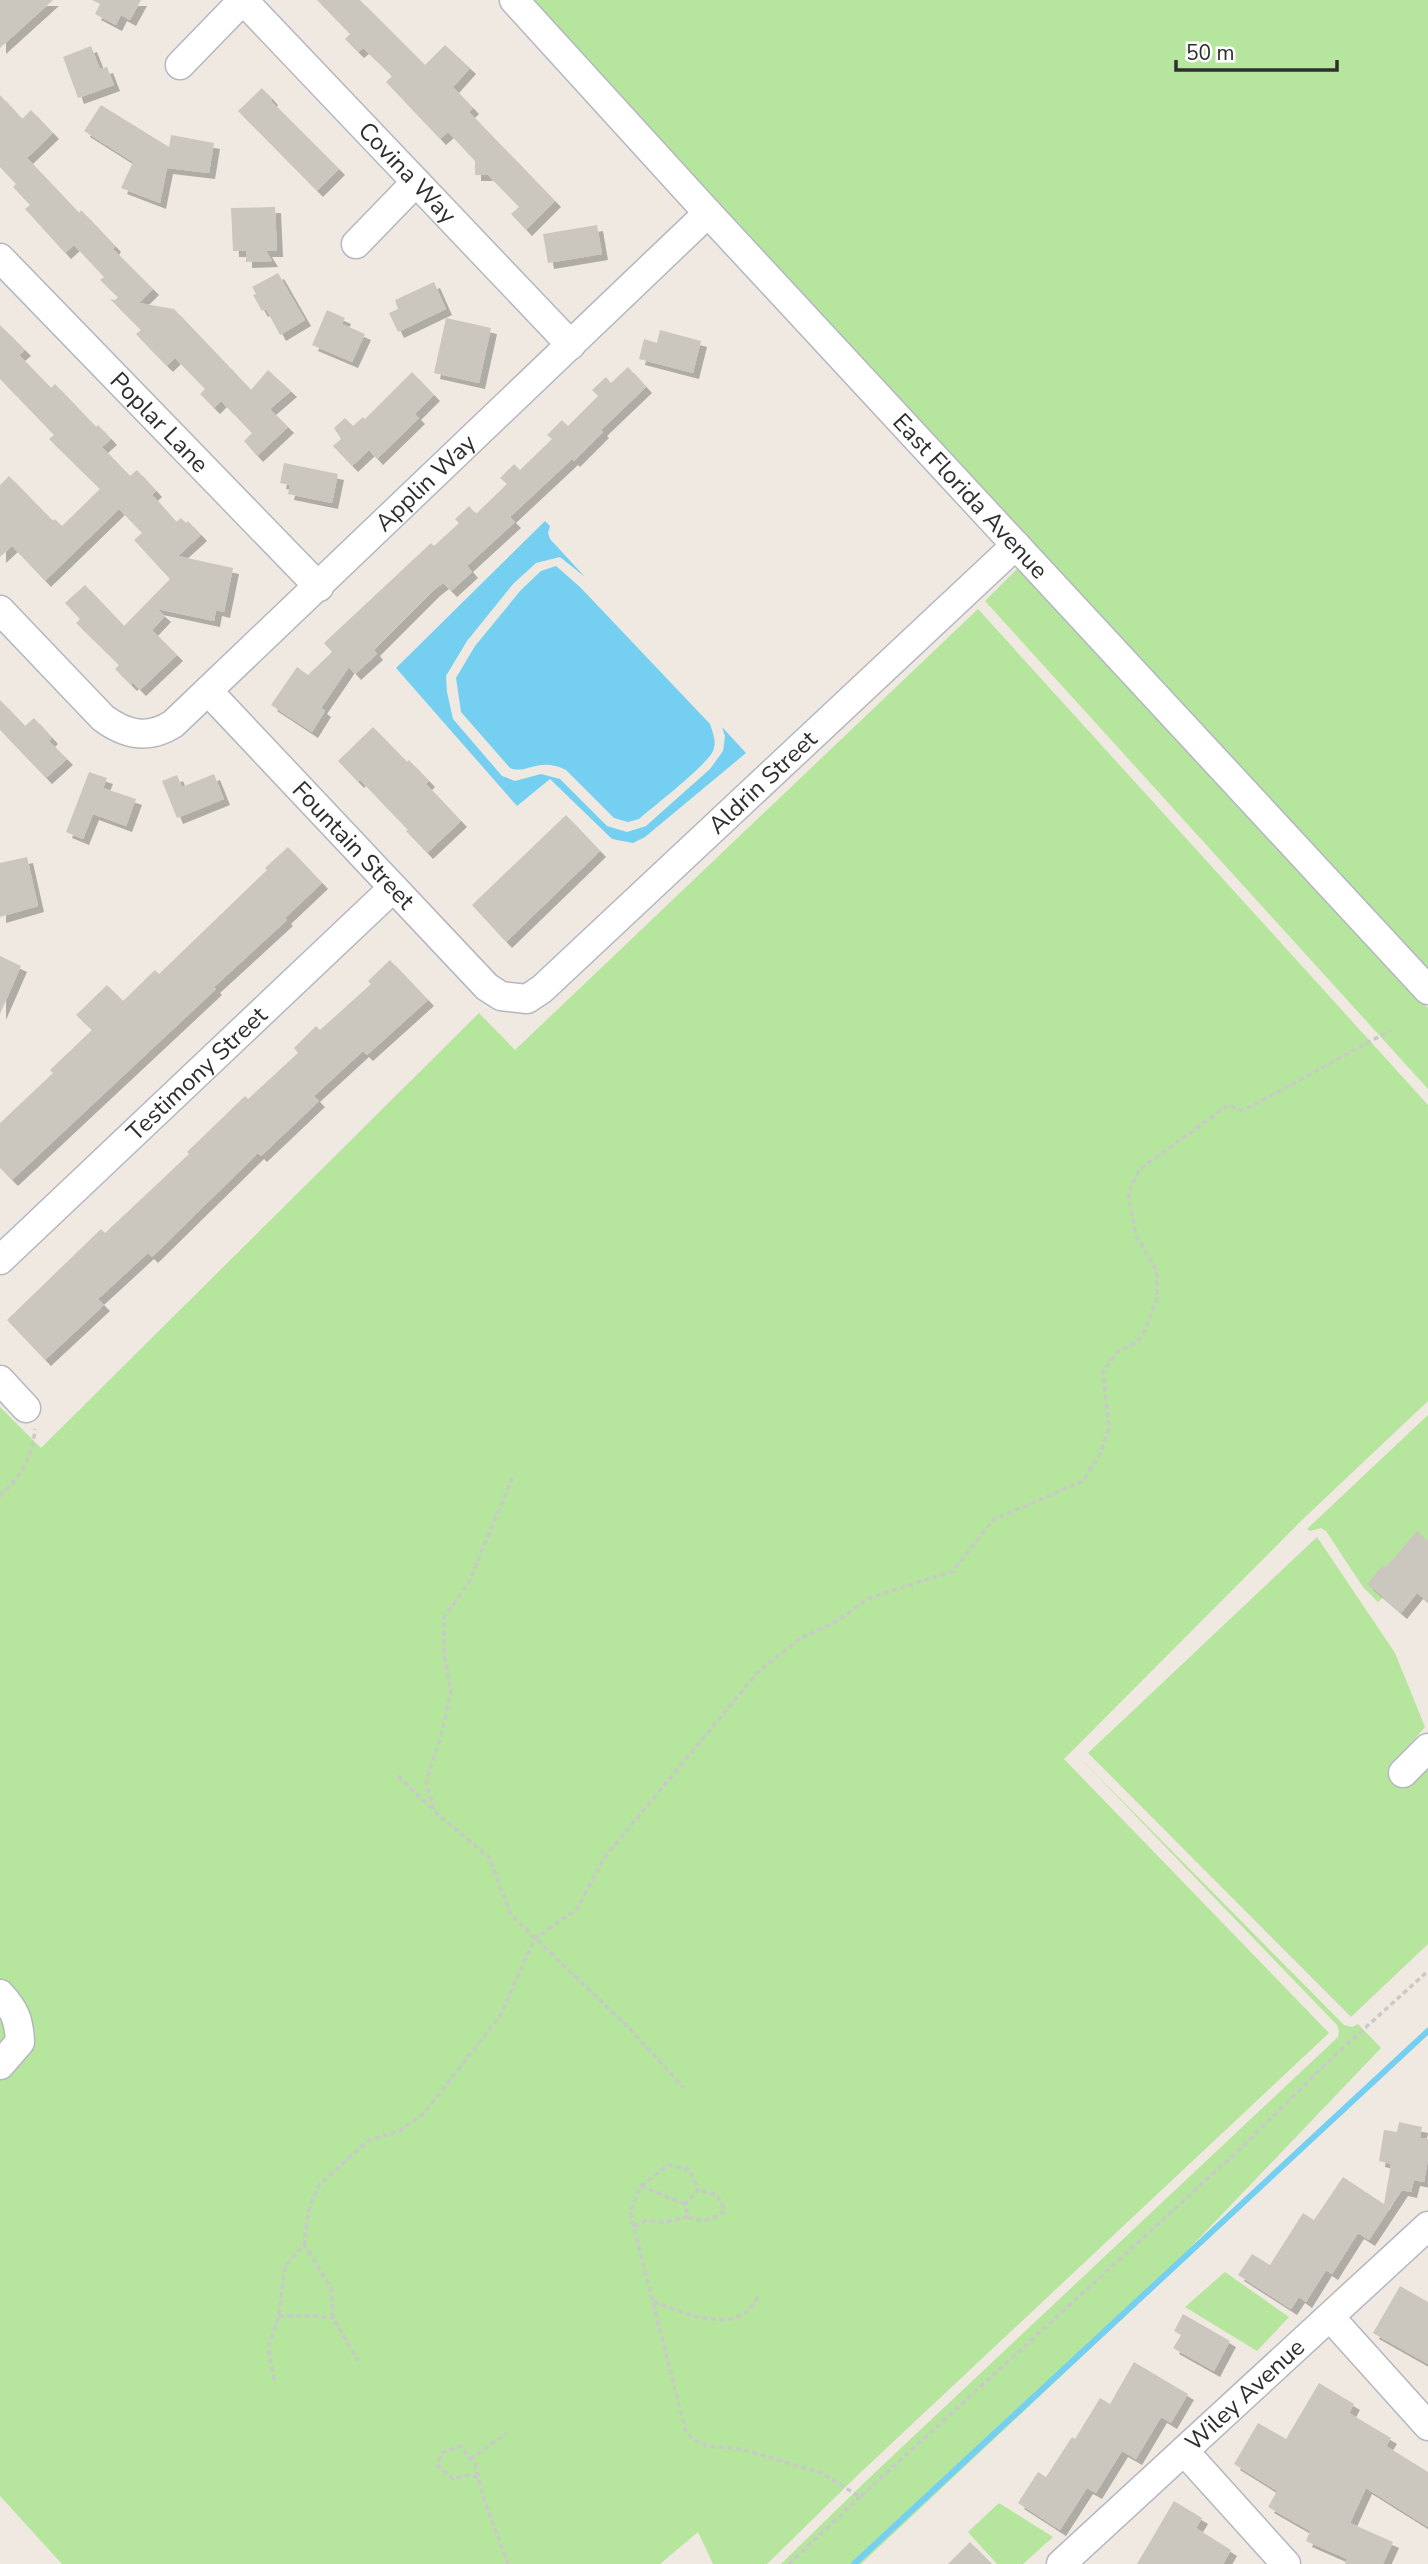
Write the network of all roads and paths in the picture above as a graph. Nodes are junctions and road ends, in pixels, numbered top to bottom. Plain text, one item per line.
1 (243, 0) edge
2 (514, 0) edge
3 (180, 65) dead end
4 (416, 182) junction
5 (708, 213) junction
6 (356, 244) dead end
7 (0, 258) edge
8 (571, 345) junction
9 (1016, 545) junction
10 (319, 587) junction
11 (0, 610) edge
12 (208, 691) junction
13 (393, 888) junction
14 (1428, 990) edge
15 (501, 996) joint
16 (1391, 1030) dead end
17 (0, 1260) edge
18 (0, 1380) edge
19 (26, 1408) joint
20 (514, 1474) dead end
21 (0, 1496) edge
22 (1428, 1748) edge
23 (1403, 1773) dead end
24 (398, 1776) dead end
25 (435, 1811) junction
26 (535, 1938) junction
27 (1428, 1971) edge
28 (0, 1994) edge
29 (0, 2065) edge
30 (684, 2088) dead end
31 (640, 2186) junction
32 (698, 2190) junction
33 (685, 2204) junction
34 (688, 2217) junction
35 (634, 2225) junction
36 (1428, 2226) edge
37 (304, 2244) junction
38 (759, 2296) dead end
39 (652, 2302) junction
40 (279, 2316) junction
41 (1330, 2317) junction
42 (332, 2318) junction
43 (358, 2361) dead end
44 (274, 2380) dead end
45 (1428, 2426) edge
46 (507, 2433) dead end
47 (1184, 2451) junction
48 (470, 2459) junction
49 (478, 2477) junction
50 (860, 2497) junction
51 (508, 2564) edge
52 (789, 2564) edge
53 (1061, 2564) edge
54 (1286, 2564) edge

1 - 3 street
1 - 4 street, Covina Way
2 - 5 street, East Florida Avenue
4 - 6 street
4 - 8 street, Covina Way
5 - 8 street, Applin Way
5 - 9 street, East Florida Avenue
7 - 10 street, Poplar Lane
8 - 10 street, Applin Way
9 - 14 street, East Florida Avenue
9 - 15 street, Aldrin Street
10 - 12 street, Applin Way
11 - 12 street, Applin Way
12 - 13 street, Fountain Street
13 - 15 street, Fountain Street
13 - 17 street, Testimony Street
16 - 26 path
18 - 19 street
19 - 21 path
20 - 25 path
22 - 23 street
24 - 25 path
25 - 26 path
26 - 30 path
26 - 37 path
27 - 50 path
28 - 29 street
31 - 32 path
31 - 33 path
31 - 35 path
32 - 33 path
32 - 34 path
33 - 34 path
34 - 35 path
35 - 39 path
36 - 41 street, Wiley Avenue
37 - 40 path
37 - 42 path
38 - 39 path
39 - 50 path
40 - 42 path
40 - 44 path
41 - 45 street
41 - 47 street, Wiley Avenue
42 - 43 path
46 - 48 path
47 - 53 street, Wiley Avenue
47 - 54 street
48 - 49 path
48 - 49 path
49 - 51 path
50 - 52 path

